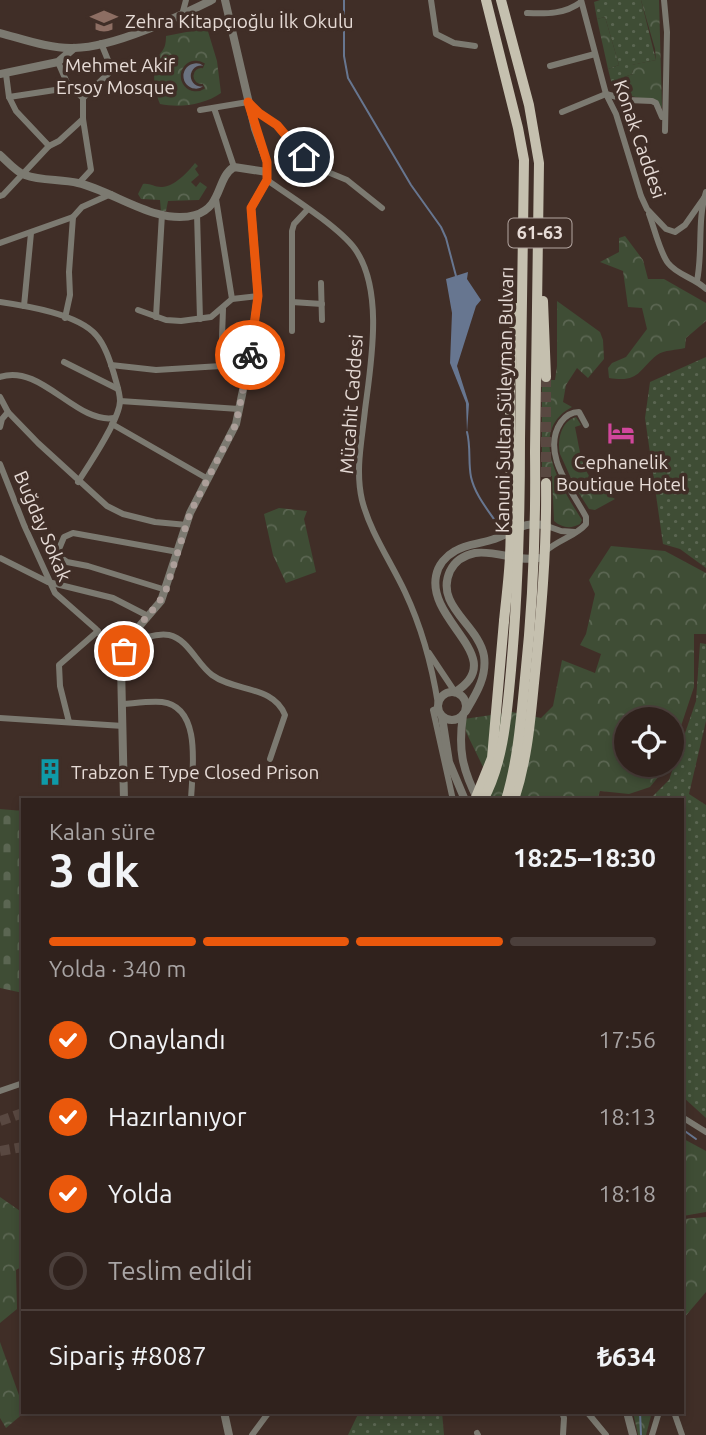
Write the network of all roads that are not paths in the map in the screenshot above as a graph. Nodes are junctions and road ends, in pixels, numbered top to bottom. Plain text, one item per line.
1 (186, 0) edge
2 (212, 0) edge
3 (225, 0) edge
4 (431, 0) edge
5 (502, 0) edge
6 (664, 0) edge
7 (581, 1) edge
8 (486, 2) edge
9 (527, 13) dead end
10 (183, 15) junction
11 (0, 33) edge
12 (101, 43) junction
13 (475, 46) dead end
14 (74, 48) junction
15 (595, 54) junction
16 (58, 62) junction
17 (550, 66) dead end
18 (3, 74) edge
19 (68, 85) junction
20 (606, 94) junction
21 (9, 97) junction
22 (83, 98) junction
23 (248, 102) junction
24 (214, 108) junction
25 (200, 110) dead end
26 (562, 112) dead end
27 (83, 119) junction
28 (664, 122) junction
29 (665, 131) dead end
30 (48, 146) junction
31 (0, 155) edge
32 (234, 167) junction
33 (23, 175) junction
34 (267, 176) junction
35 (79, 183) junction
36 (111, 194) junction
37 (705, 195) edge
38 (0, 196) edge
39 (216, 199) junction
40 (382, 208) dead end
41 (308, 209) junction
42 (647, 209) junction
43 (162, 214) junction
44 (197, 214) junction
45 (73, 217) junction
46 (32, 233) junction
47 (0, 243) edge
48 (539, 260) junction
49 (523, 270) junction
50 (697, 281) junction
51 (321, 283) dead end
52 (706, 289) edge
53 (258, 296) junction
54 (232, 299) junction
55 (0, 302) edge
56 (292, 302) junction
57 (322, 303) junction
58 (24, 306) junction
59 (223, 309) junction
60 (138, 310) dead end
61 (156, 317) junction
62 (65, 318) junction
63 (200, 319) junction
64 (322, 320) dead end
65 (292, 331) dead end
66 (64, 362) dead end
67 (111, 365) junction
68 (220, 366) junction
69 (246, 374) junction
70 (0, 377) edge
71 (546, 377) tunnel mouth
72 (118, 389) junction
73 (0, 397) edge
74 (120, 401) junction
75 (239, 409) junction
76 (8, 412) junction
77 (113, 421) junction
78 (586, 425) dead end
79 (0, 427) edge
80 (0, 464) edge
81 (208, 478) junction
82 (78, 482) junction
83 (546, 482) tunnel mouth
84 (187, 525) junction
85 (547, 526) junction
86 (511, 530) junction
87 (580, 532) junction
88 (546, 551) junction
89 (178, 552) junction
90 (0, 558) edge
91 (510, 558) junction
92 (48, 582) junction
93 (166, 590) junction
94 (148, 616) junction
95 (98, 631) junction
96 (424, 646) junction
97 (125, 649) junction
98 (455, 692) junction
99 (123, 704) junction
100 (439, 710) junction
101 (465, 713) junction
102 (0, 718) edge
103 (69, 722) junction
104 (123, 726) junction
105 (270, 759) dead end
106 (124, 798) edge
107 (191, 798) edge
108 (453, 798) edge
109 (464, 798) edge
110 (478, 798) edge
111 (480, 798) edge
112 (481, 798) edge
113 (506, 798) edge
114 (515, 798) edge
115 (21, 1084) edge
116 (0, 1091) edge
117 (684, 1118) edge
118 (706, 1132) edge
119 (224, 1414) edge
120 (268, 1414) edge
121 (563, 1414) edge
122 (589, 1414) edge
123 (628, 1414) edge
124 (658, 1414) edge
125 (675, 1414) edge
126 (229, 1435) edge
127 (252, 1435) edge
128 (564, 1435) edge
129 (606, 1435) edge
130 (633, 1435) edge
131 (652, 1435) edge
132 (682, 1435) edge

1 - 10 street
2 - 10 street
3 - 23 street
4 - 13 street
5 - 48 main road, Kanuni Sultan Süleyman Bulvarı / 61-63
6 - 28 street
7 - 9 street
7 - 15 street, Konak Caddesi
8 - 49 main road, Kanuni Sultan Süleyman Bulvarı / 61-63
10 - 12 street
11 - 14 street
12 - 14 street
12 - 22 street
14 - 16 street
15 - 17 street
15 - 20 street, Konak Caddesi
16 - 18 street
16 - 19 street
18 - 21 street
19 - 21 street
19 - 22 street
20 - 26 street
20 - 28 street
20 - 42 street, Konak Caddesi
21 - 30 street
22 - 27 street
23 - 24 street
23 - 34 street
23 - 40 street
24 - 25 street
24 - 32 street
27 - 30 street
27 - 35 street
28 - 29 street
30 - 33 street
31 - 33 street
32 - 34 street
32 - 39 street
33 - 35 street
33 - 38 street
34 - 41 street, Mücahit Caddesi
34 - 53 street
35 - 36 street
36 - 43 street
36 - 45 street
37 - 42 street, Konak Caddesi
37 - 50 street
39 - 44 street
39 - 54 street
41 - 56 street
41 - 96 street, Mücahit Caddesi
42 - 50 street
43 - 44 street
43 - 61 street
44 - 63 street
45 - 46 street
45 - 62 street
46 - 47 street
46 - 58 street
48 - 71 main road, 61-63
48 - 113 main road, Kanuni Sultan Süleyman Bulvarı / 61-63, bridge
49 - 86 main road, 61-63
49 - 112 main road, Kanuni Sultan Süleyman Bulvarı / 61-63, bridge
50 - 52 street
51 - 57 street
53 - 54 street
53 - 69 street
54 - 59 street
55 - 58 street
56 - 57 street
56 - 65 street
57 - 64 street
58 - 62 street
59 - 63 street
59 - 68 street
60 - 61 street
61 - 63 street
62 - 67 street
66 - 72 street
67 - 68 street
67 - 72 street
68 - 69 street
69 - 75 street
70 - 77 street
72 - 74 street
73 - 76 street
74 - 75 street
74 - 77 street
75 - 81 street
76 - 79 street
76 - 82 street
77 - 81 street
77 - 82 street
78 - 87 street
80 - 92 street, Buğday Sokak
81 - 84 street
82 - 84 street
83 - 85 main road
84 - 89 street
85 - 86 street
85 - 87 street
85 - 88 main road
86 - 91 main road, 61-63
86 - 98 street
87 - 88 street
88 - 91 street
88 - 114 main road
89 - 93 street
89 - 93 street
90 - 92 street
91 - 101 street
91 - 111 main road, 61-63, bridge
92 - 94 street
92 - 95 street, Buğday Sokak
93 - 94 street
94 - 97 street
95 - 97 street, Buğday Sokak
95 - 103 street
96 - 98 street
96 - 100 street, Mücahit Caddesi
97 - 99 street
97 - 105 street
98 - 100 street
98 - 101 street
99 - 104 street
99 - 107 street
100 - 101 street
100 - 108 street, Mücahit Caddesi
100 - 109 street
101 - 110 street
102 - 103 street
103 - 104 street
104 - 106 street
115 - 116 street
117 - 118 street
119 - 126 street
120 - 127 street
121 - 128 street
122 - 129 street
123 - 130 street
124 - 131 street
125 - 132 street

